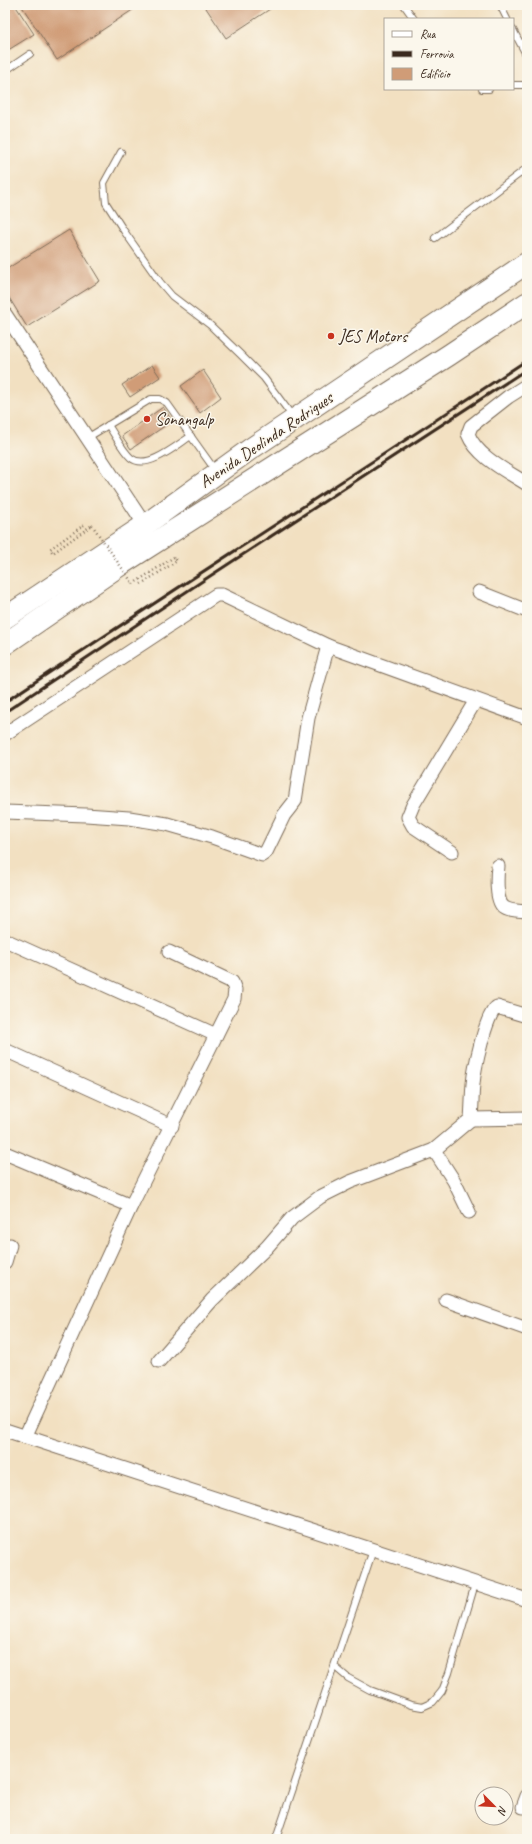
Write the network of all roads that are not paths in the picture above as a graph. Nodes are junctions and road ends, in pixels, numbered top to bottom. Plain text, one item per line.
1 (404, 5) edge
2 (500, 5) edge
3 (413, 18) edge
4 (506, 18) edge
5 (514, 32) edge
6 (30, 54) dead end
7 (527, 56) edge
8 (5, 72) edge
9 (514, 85) edge
10 (527, 85) edge
11 (121, 152) dead end
12 (527, 168) edge
13 (436, 238) dead end
14 (527, 263) edge
15 (527, 303) edge
16 (5, 314) edge
17 (527, 385) edge
18 (296, 420) junction
19 (108, 425) junction
20 (191, 436) junction
21 (87, 438) junction
22 (217, 473) junction
23 (527, 484) edge
24 (145, 525) junction
25 (479, 592) dead end
26 (527, 611) edge
27 (5, 618) edge
28 (5, 644) edge
29 (328, 646) junction
30 (476, 700) junction
31 (527, 718) edge
32 (5, 734) edge
33 (5, 812) edge
34 (452, 852) dead end
35 (498, 866) dead end
36 (527, 912) edge
37 (5, 940) edge
38 (169, 952) dead end
39 (527, 1016) edge
40 (216, 1036) junction
41 (5, 1050) edge
42 (527, 1118) edge
43 (471, 1119) junction
44 (172, 1126) junction
45 (434, 1150) junction
46 (5, 1153) edge
47 (131, 1206) junction
48 (469, 1212) dead end
49 (10, 1245) dead end
50 (5, 1262) edge
51 (446, 1300) dead end
52 (527, 1329) edge
53 (158, 1361) dead end
54 (5, 1430) edge
55 (25, 1437) junction
56 (373, 1550) junction
57 (475, 1584) junction
58 (527, 1600) edge
59 (335, 1667) junction
60 (276, 1839) edge

1 - 3 lane
2 - 4 lane
5 - 7 lane
6 - 8 lane
9 - 10 lane
11 - 18 lane
12 - 13 lane
14 - 18 highway, Avenida Deolinda Rodrigues
15 - 28 highway, Avenida Deolinda Rodrigues
16 - 21 street
17 - 23 street
18 - 22 highway, Avenida Deolinda Rodrigues
19 - 20 lane
19 - 20 lane
19 - 21 lane
20 - 22 lane
21 - 24 street
22 - 24 highway, Avenida Deolinda Rodrigues
24 - 27 highway, Avenida Deolinda Rodrigues
25 - 26 street
29 - 30 street
29 - 32 street
29 - 33 street
30 - 31 street
30 - 34 street
35 - 36 street
37 - 40 street
38 - 40 street
39 - 43 street
40 - 44 street
41 - 44 street
42 - 43 street
43 - 45 street
44 - 47 street
45 - 48 street
45 - 53 street
46 - 47 street
47 - 55 street
49 - 50 street
51 - 52 street
54 - 55 street
55 - 56 street
56 - 57 street
56 - 59 lane
57 - 58 street
57 - 59 lane
59 - 60 lane

